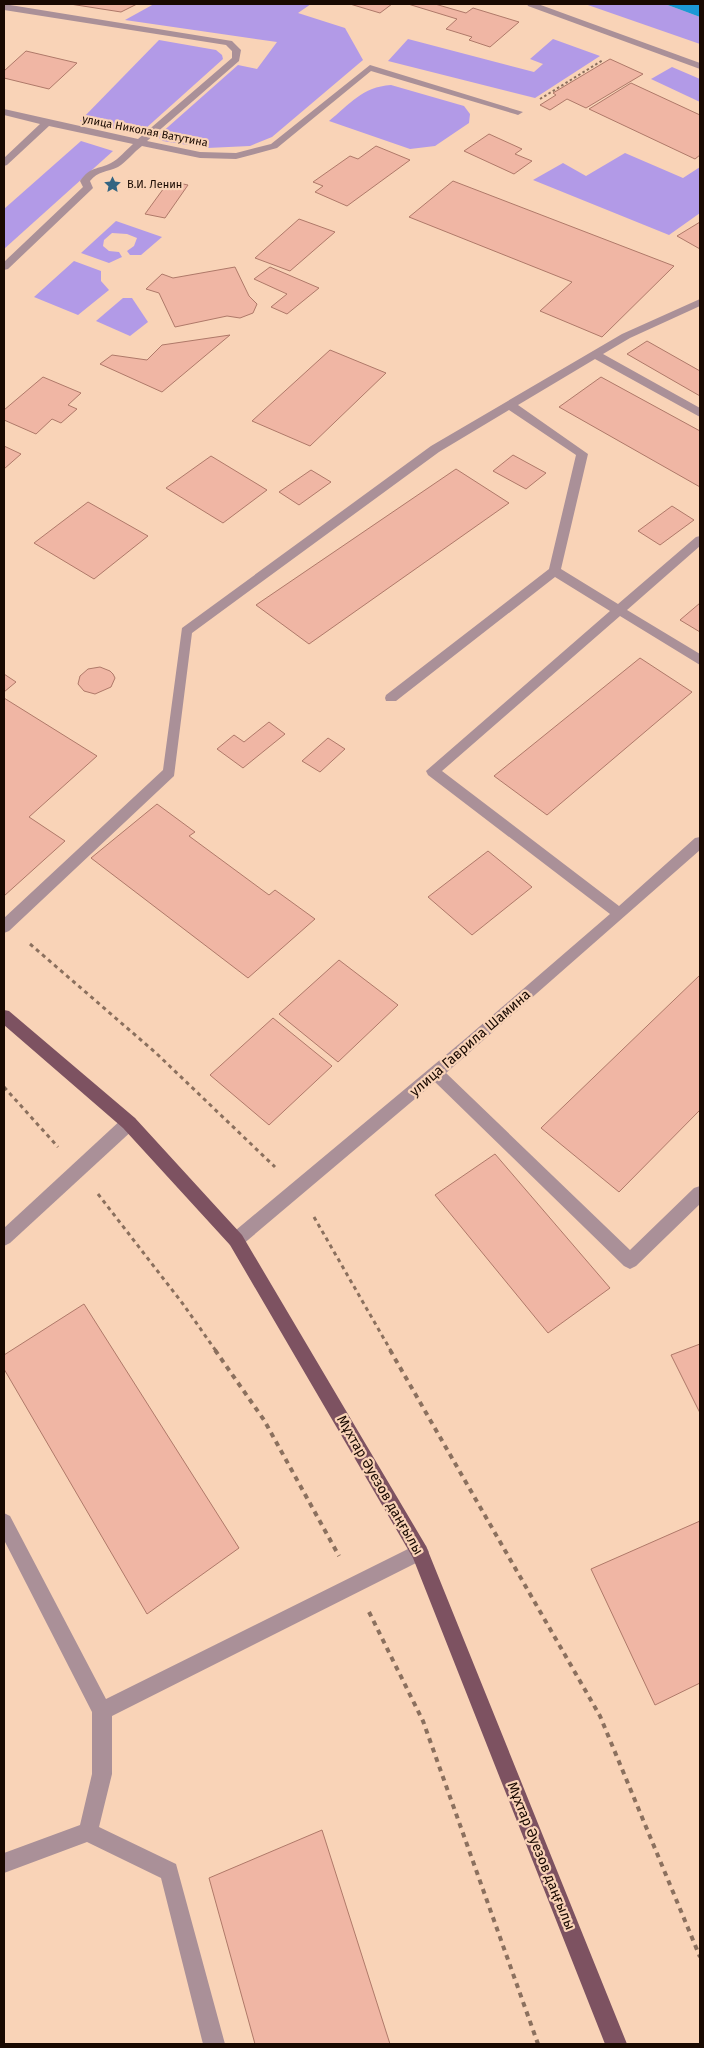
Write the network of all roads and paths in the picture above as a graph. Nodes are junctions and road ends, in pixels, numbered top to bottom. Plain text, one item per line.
1 (531, 4) edge
2 (4, 7) edge
3 (633, 41) junction
4 (700, 66) edge
5 (4, 112) edge
6 (518, 112) joint
7 (47, 123) junction
8 (139, 142) junction
9 (4, 163) edge
10 (4, 267) edge
11 (700, 302) edge
12 (595, 354) junction
13 (510, 406) junction
14 (700, 413) edge
15 (700, 540) edge
16 (555, 571) junction
17 (618, 611) junction
18 (700, 660) edge
19 (391, 698) dead end
20 (700, 842) edge
21 (620, 914) junction
22 (6, 925) edge
23 (4, 1016) edge
24 (436, 1074) junction
25 (4, 1088) edge
26 (129, 1123) junction
27 (79, 1170) junction
28 (298, 1189) junction
29 (700, 1193) edge
30 (4, 1238) edge
31 (236, 1240) junction
32 (4, 1522) edge
33 (420, 1552) junction
34 (355, 1584) junction
35 (102, 1711) junction
36 (88, 1832) junction
37 (4, 1864) edge
38 (700, 1957) edge
39 (214, 2044) edge
40 (538, 2044) edge
41 (616, 2044) edge

1 - 3 street
2 - 8 street
3 - 4 street
3 - 6 path
5 - 7 street, улица Николая Ватутина
6 - 8 street, улица Николая Ватутина
7 - 8 street, улица Николая Ватутина
7 - 9 street
8 - 10 street
11 - 12 street
12 - 13 street
12 - 14 street
13 - 16 street
13 - 22 street
15 - 17 street
16 - 17 street
16 - 19 street
17 - 18 street
17 - 21 street
20 - 21 street, улица Гаврила Шамина
21 - 24 street, улица Гаврила Шамина
22 - 28 path
23 - 26 main road, Мұхтар Әуезов даңғылы
24 - 28 street, улица Гаврила Шамина
24 - 29 street
25 - 27 path
26 - 27 street
26 - 31 main road, Мұхтар Әуезов даңғылы
27 - 30 street
27 - 34 path
28 - 31 street, улица Гаврила Шамина
28 - 38 path
31 - 33 main road, Мұхтар Әуезов даңғылы
32 - 35 street
33 - 34 street
33 - 41 main road, Мұхтар Әуезов даңғылы
34 - 35 street
34 - 40 path
35 - 36 street
36 - 37 street
36 - 39 street

